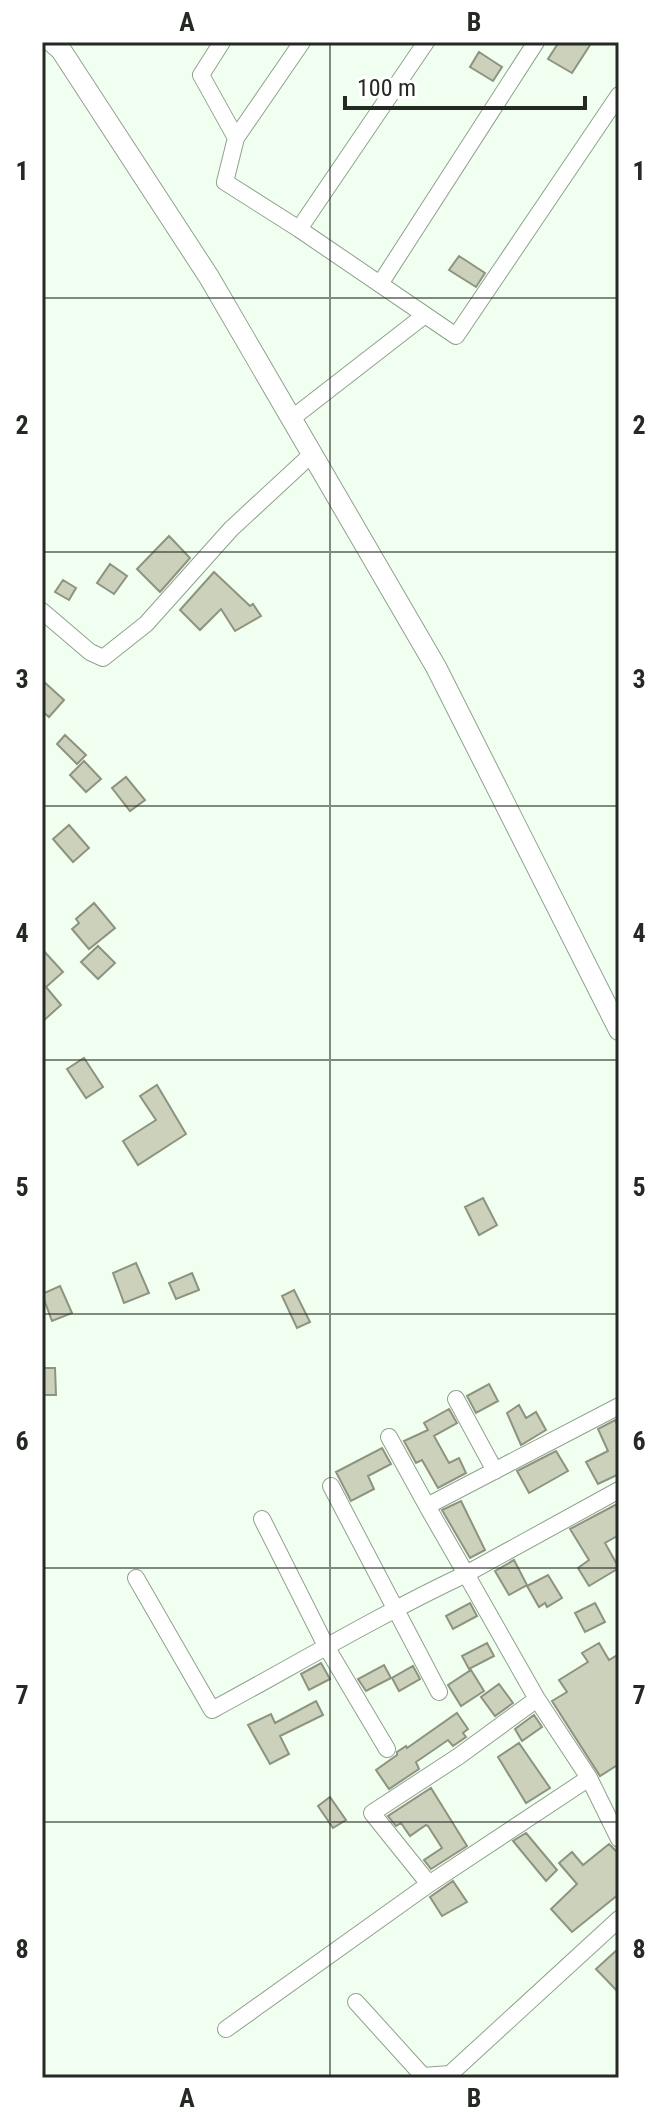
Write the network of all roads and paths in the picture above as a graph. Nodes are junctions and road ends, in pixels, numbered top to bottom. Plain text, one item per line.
1 (52, 42) edge
2 (222, 42) edge
3 (302, 42) edge
4 (426, 42) edge
5 (536, 42) edge
6 (619, 95) edge
7 (236, 138) junction
8 (299, 229) junction
9 (380, 284) junction
10 (425, 315) junction
11 (291, 419) junction
12 (312, 454) junction
13 (42, 611) edge
14 (619, 1030) edge
15 (456, 1399) dead end
16 (619, 1406) edge
17 (389, 1437) dead end
18 (495, 1471) junction
19 (331, 1486) dead end
20 (619, 1490) edge
21 (427, 1506) junction
22 (262, 1519) dead end
23 (466, 1574) junction
24 (136, 1578) dead end
25 (394, 1608) junction
26 (327, 1648) junction
27 (439, 1692) dead end
28 (537, 1699) junction
29 (387, 1749) dead end
30 (589, 1778) junction
31 (619, 1839) edge
32 (429, 1884) junction
33 (619, 1919) edge
34 (356, 2002) dead end
35 (226, 2029) dead end

1 - 11 street
2 - 7 street
3 - 7 street
4 - 8 street
5 - 9 street
6 - 10 street
7 - 8 street
8 - 9 street
9 - 10 street
10 - 11 street
11 - 12 street
12 - 13 street
12 - 14 street
15 - 18 street
16 - 18 street
17 - 21 street
18 - 21 street
19 - 25 street
20 - 23 street
21 - 23 street
22 - 26 street
23 - 25 street
23 - 28 street
24 - 26 street
25 - 26 street
25 - 27 street
26 - 29 street
28 - 30 street
28 - 32 street
30 - 31 street
30 - 32 street
32 - 35 street
33 - 34 street

